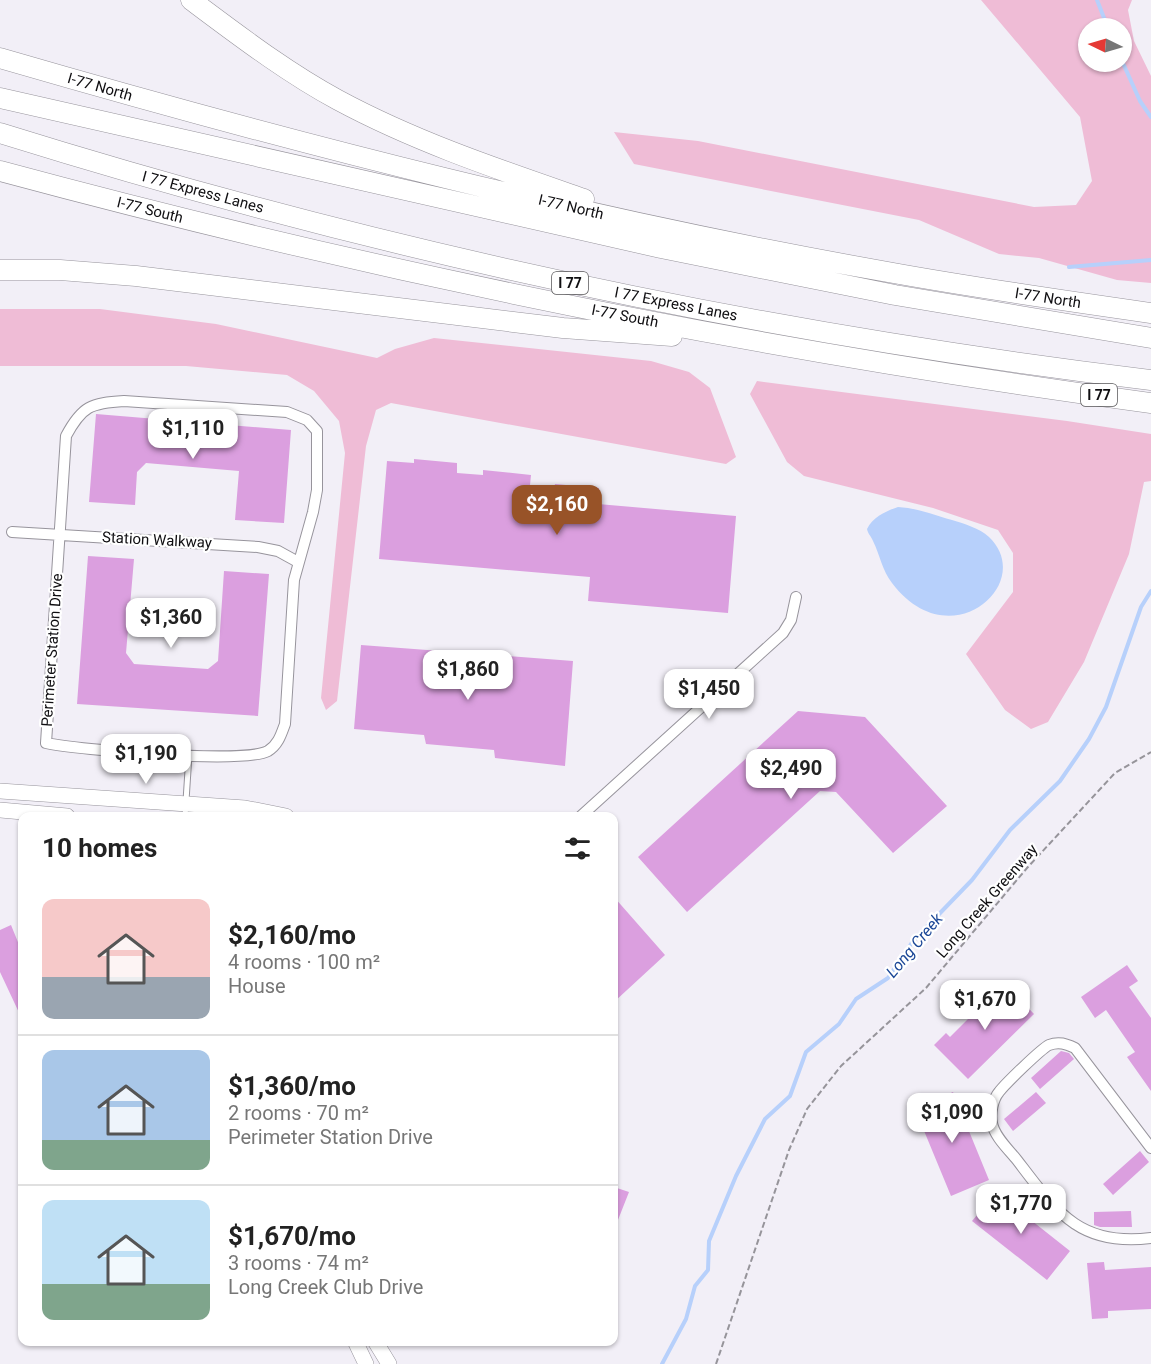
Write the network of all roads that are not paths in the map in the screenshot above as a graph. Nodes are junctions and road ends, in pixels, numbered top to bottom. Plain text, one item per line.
1 (191, 0) edge
2 (0, 58) edge
3 (0, 98) edge
4 (0, 133) edge
5 (0, 171) edge
6 (666, 228) junction
7 (0, 270) edge
8 (1151, 313) edge
9 (1151, 338) edge
10 (767, 342) junction
11 (1151, 380) edge
12 (1151, 403) edge
13 (12, 532) dead end
14 (60, 534) junction
15 (298, 562) junction
16 (796, 597) dead end
17 (189, 755) junction
18 (0, 791) edge
19 (0, 810) edge
20 (186, 810) edge
21 (22, 812) edge
22 (266, 812) edge
23 (584, 812) edge
24 (1151, 1148) edge
25 (1151, 1238) edge
26 (357, 1346) edge
27 (378, 1346) edge
28 (366, 1364) edge
29 (389, 1364) edge

1 - 6 highway
2 - 6 highway, I-77 North
3 - 9 highway
4 - 11 highway, I 77 Express Lanes / I 77
5 - 10 highway, I-77 South / I 77
6 - 8 highway, I-77 North
7 - 10 highway
10 - 12 highway, I-77 South / I 77
13 - 14 street, Station Walkway
14 - 15 street, Station Walkway
14 - 15 street, Perimeter Station Drive
14 - 17 street, Perimeter Station Drive
15 - 17 street, Perimeter Station Drive
16 - 23 street
17 - 20 lane
18 - 20 street
19 - 21 street
20 - 22 street
24 - 25 street
26 - 28 street
27 - 29 street

